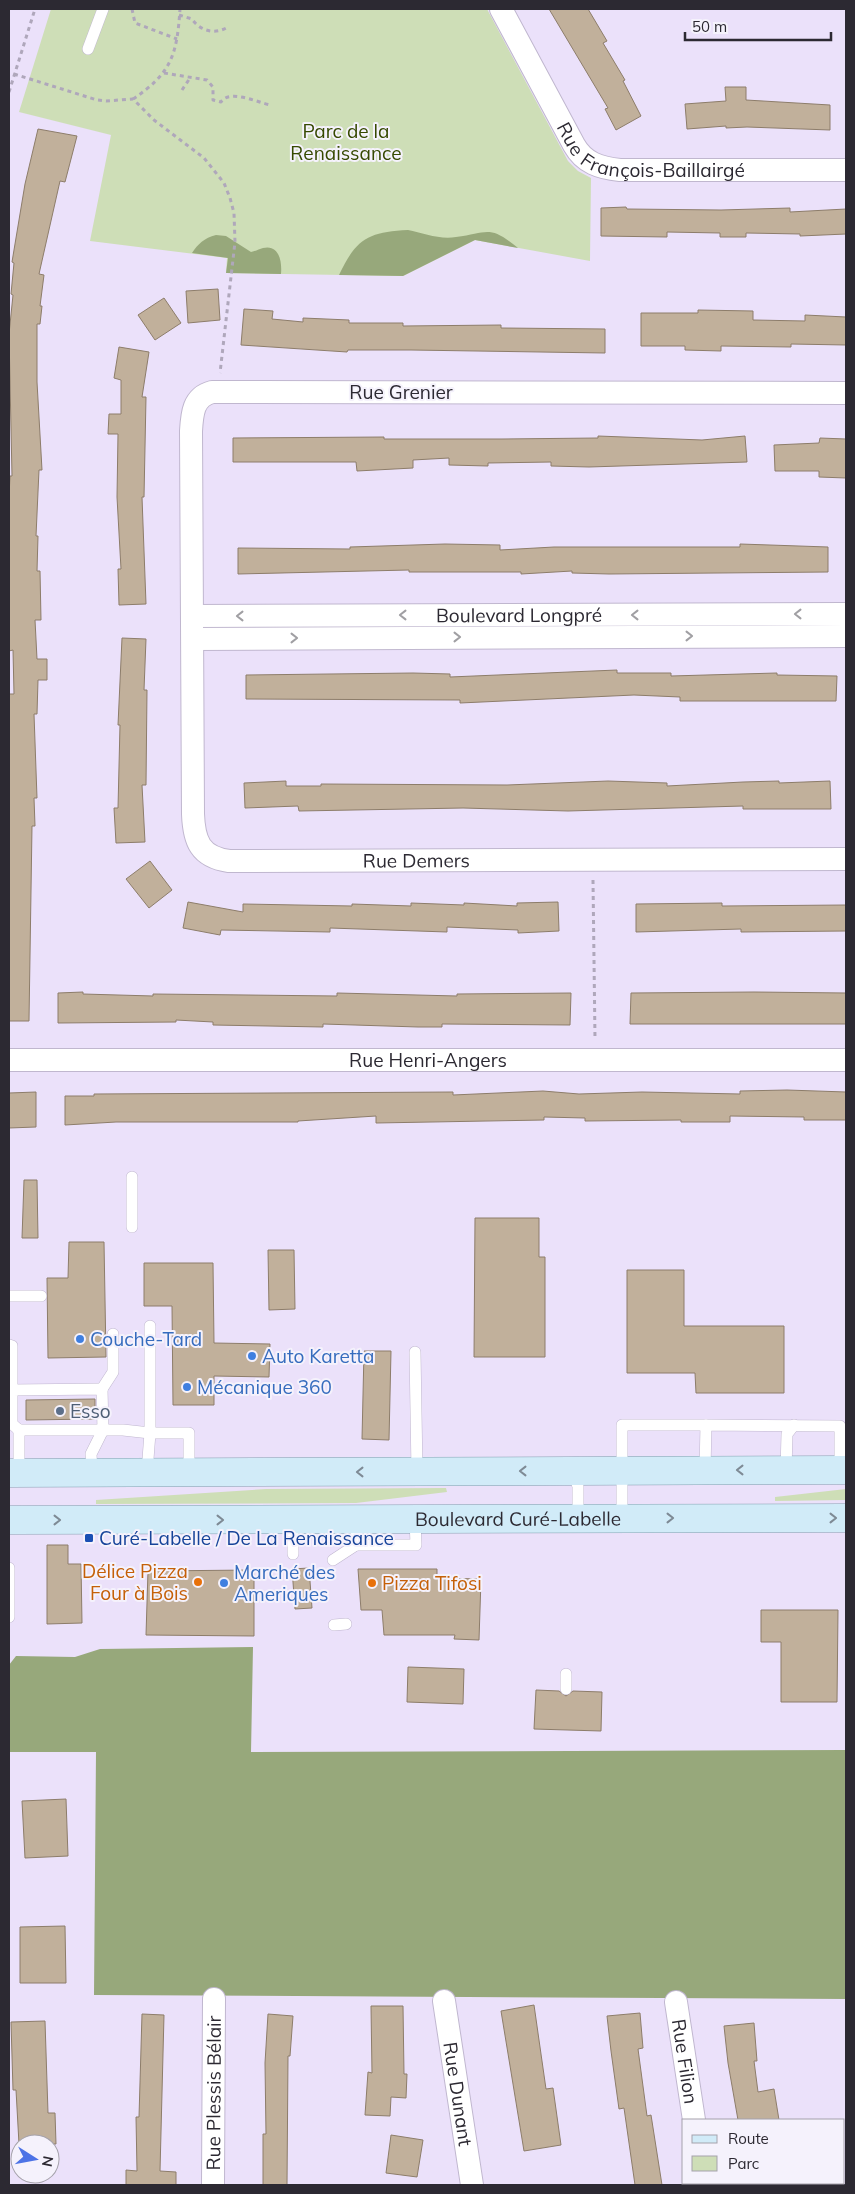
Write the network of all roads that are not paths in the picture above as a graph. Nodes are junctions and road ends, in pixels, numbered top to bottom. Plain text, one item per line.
1 (103, 9) edge
2 (501, 9) edge
3 (88, 49) dead end
4 (846, 170) edge
5 (846, 393) edge
6 (846, 614) edge
7 (192, 616) junction
8 (846, 636) edge
9 (193, 639) junction
10 (846, 860) edge
11 (9, 1060) edge
12 (846, 1060) edge
13 (132, 1177) dead end
14 (132, 1227) dead end
15 (9, 1296) edge
16 (42, 1296) dead end
17 (150, 1326) dead end
18 (113, 1334) dead end
19 (9, 1345) edge
20 (415, 1352) dead end
21 (102, 1389) junction
22 (12, 1390) junction
23 (10, 1416) edge
24 (706, 1425) junction
25 (794, 1425) junction
26 (19, 1430) junction
27 (103, 1430) junction
28 (150, 1433) junction
29 (622, 1470) junction
30 (705, 1470) junction
31 (786, 1470) junction
32 (843, 1470) edge
33 (572, 1471) junction
34 (92, 1472) junction
35 (147, 1472) junction
36 (189, 1472) junction
37 (417, 1472) junction
38 (14, 1473) edge
39 (846, 1518) edge
40 (578, 1519) junction
41 (622, 1519) junction
42 (9, 1520) edge
43 (293, 1520) junction
44 (356, 1532) junction
45 (294, 1554) dead end
46 (333, 1560) dead end
47 (9, 1568) edge
48 (9, 1617) edge
49 (566, 1674) dead end
50 (566, 1689) dead end
51 (214, 1999) dead end
52 (444, 2001) dead end
53 (676, 2002) dead end
54 (694, 2119) edge
55 (213, 2185) edge
56 (472, 2185) edge

1 - 3 lane
2 - 4 street, Rue François-Baillairgé
5 - 7 street, Rue Grenier
6 -> 7 street, Boulevard Longpré
7 - 9 street, Rue Grenier
9 -> 8 street, Boulevard Longpré
9 - 10 street, Rue Demers
11 - 12 street, Rue Henri-Angers
13 - 14 lane
15 - 16 lane
17 - 28 lane
18 - 21 lane
19 - 22 lane
20 - 37 lane
21 - 22 lane
21 - 27 lane
22 - 23 lane
23 - 26 lane
24 - 25 lane
24 - 29 lane
24 - 30 lane
25 - 31 lane
25 - 32 lane
26 - 27 lane
26 - 38 lane
27 - 28 lane
27 - 34 lane
28 - 35 lane
28 - 36 lane
29 - 30 main road
29 - 33 main road
29 - 41 lane
31 -> 30 main road
31 - 32 main road
33 -> 37 main road
33 - 40 lane
34 - 35 main road
34 - 38 main road
35 - 36 main road
37 -> 36 main road
41 -> 39 main road, Boulevard Curé-Labelle
40 - 41 main road, Boulevard Curé-Labelle
40 - 44 main road, Boulevard Curé-Labelle
42 -> 43 main road, Boulevard Curé-Labelle
43 - 44 main road, Boulevard Curé-Labelle
43 - 45 lane
44 - 46 lane
47 - 48 lane
49 - 50 lane
51 - 55 street, Rue Plessis Bélair
52 - 56 street, Rue Dunant
53 - 54 street, Rue Filion

